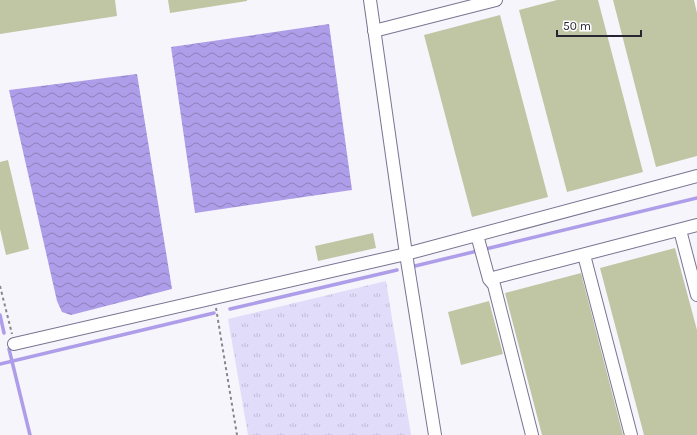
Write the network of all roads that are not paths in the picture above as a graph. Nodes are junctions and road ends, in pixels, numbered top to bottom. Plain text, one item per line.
1 (370, 0) edge
2 (496, 0) edge
3 (374, 31) junction
4 (697, 176) edge
5 (697, 225) edge
6 (680, 230) junction
7 (480, 245) junction
8 (406, 254) junction
9 (584, 254) junction
10 (489, 279) junction
11 (697, 295) edge
12 (14, 344) road end
13 (435, 435) edge
14 (532, 435) edge
15 (631, 435) edge

1 - 3 lane
2 - 3 lane
3 - 8 lane
4 - 7 lane
5 - 6 lane
6 - 9 lane
6 - 11 lane
7 - 8 lane
7 - 10 lane
8 - 12 lane
8 - 13 lane
9 - 10 lane
9 - 15 lane
10 - 14 lane

